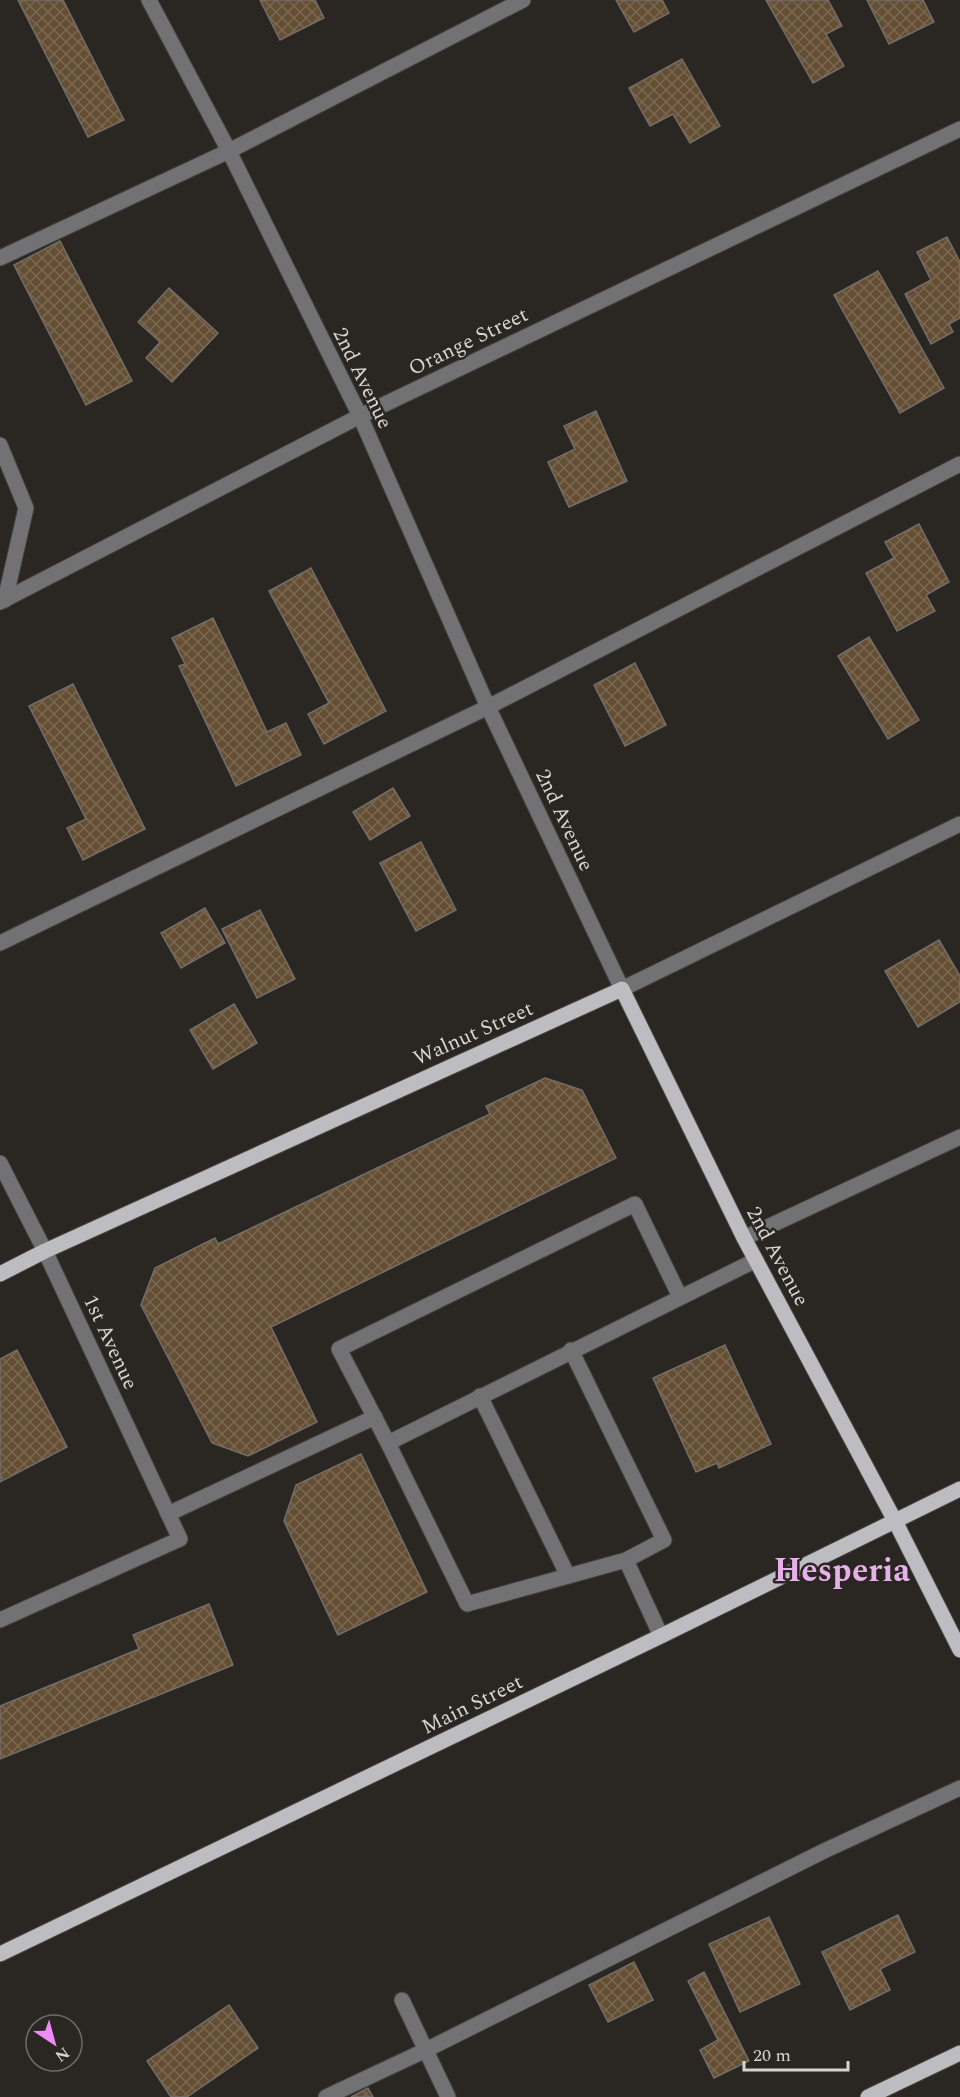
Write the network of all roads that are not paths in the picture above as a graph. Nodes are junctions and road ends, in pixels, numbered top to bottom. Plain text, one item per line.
1 (149, 0) edge
2 (523, 0) edge
3 (960, 129) edge
4 (228, 151) junction
5 (0, 258) edge
6 (360, 417) junction
7 (0, 445) edge
8 (960, 464) edge
9 (2, 601) edge
10 (488, 707) junction
11 (960, 824) edge
12 (0, 943) edge
13 (622, 989) junction
14 (960, 1137) edge
15 (0, 1163) edge
16 (744, 1238) junction
17 (45, 1251) junction
18 (756, 1260) junction
19 (0, 1274) edge
20 (680, 1297) junction
21 (571, 1350) junction
22 (480, 1396) junction
23 (375, 1417) junction
24 (388, 1443) junction
25 (960, 1489) edge
26 (168, 1514) junction
27 (895, 1521) junction
28 (626, 1560) junction
29 (568, 1576) junction
30 (0, 1620) edge
31 (661, 1636) junction
32 (960, 1650) edge
33 (960, 1788) edge
34 (0, 1954) edge
35 (402, 2000) dead end
36 (426, 2050) junction
37 (960, 2053) edge
38 (326, 2097) edge
39 (448, 2097) edge
40 (868, 2097) edge

1 - 4 street, 2nd Avenue
2 - 4 street
3 - 6 street, Orange Street
4 - 5 street
4 - 6 street, 2nd Avenue
6 - 9 street, Orange Street
6 - 10 street, 2nd Avenue
7 - 9 street
8 - 10 street
10 - 12 street
10 - 13 street, 2nd Avenue
11 - 13 street, Walnut Street
13 - 16 main road, 2nd Avenue
13 - 17 main road, Walnut Street
14 - 16 street
15 - 17 street, 1st Avenue
16 - 18 main road, 2nd Avenue
17 - 19 main road, Walnut Street
17 - 26 street, 1st Avenue
18 - 20 street
18 - 27 main road, 2nd Avenue
20 - 21 street
20 - 23 street
21 - 22 street
21 - 28 street
22 - 24 street
22 - 29 street
23 - 24 street
23 - 26 street
24 - 29 street
25 - 27 main road, Main Street
26 - 30 street, 1st Avenue
27 - 31 main road, Main Street
27 - 32 main road, 2nd Avenue
28 - 29 street
28 - 31 street
31 - 34 main road, Main Street
33 - 36 street
35 - 36 street
36 - 38 street
36 - 39 street
37 - 40 main road

